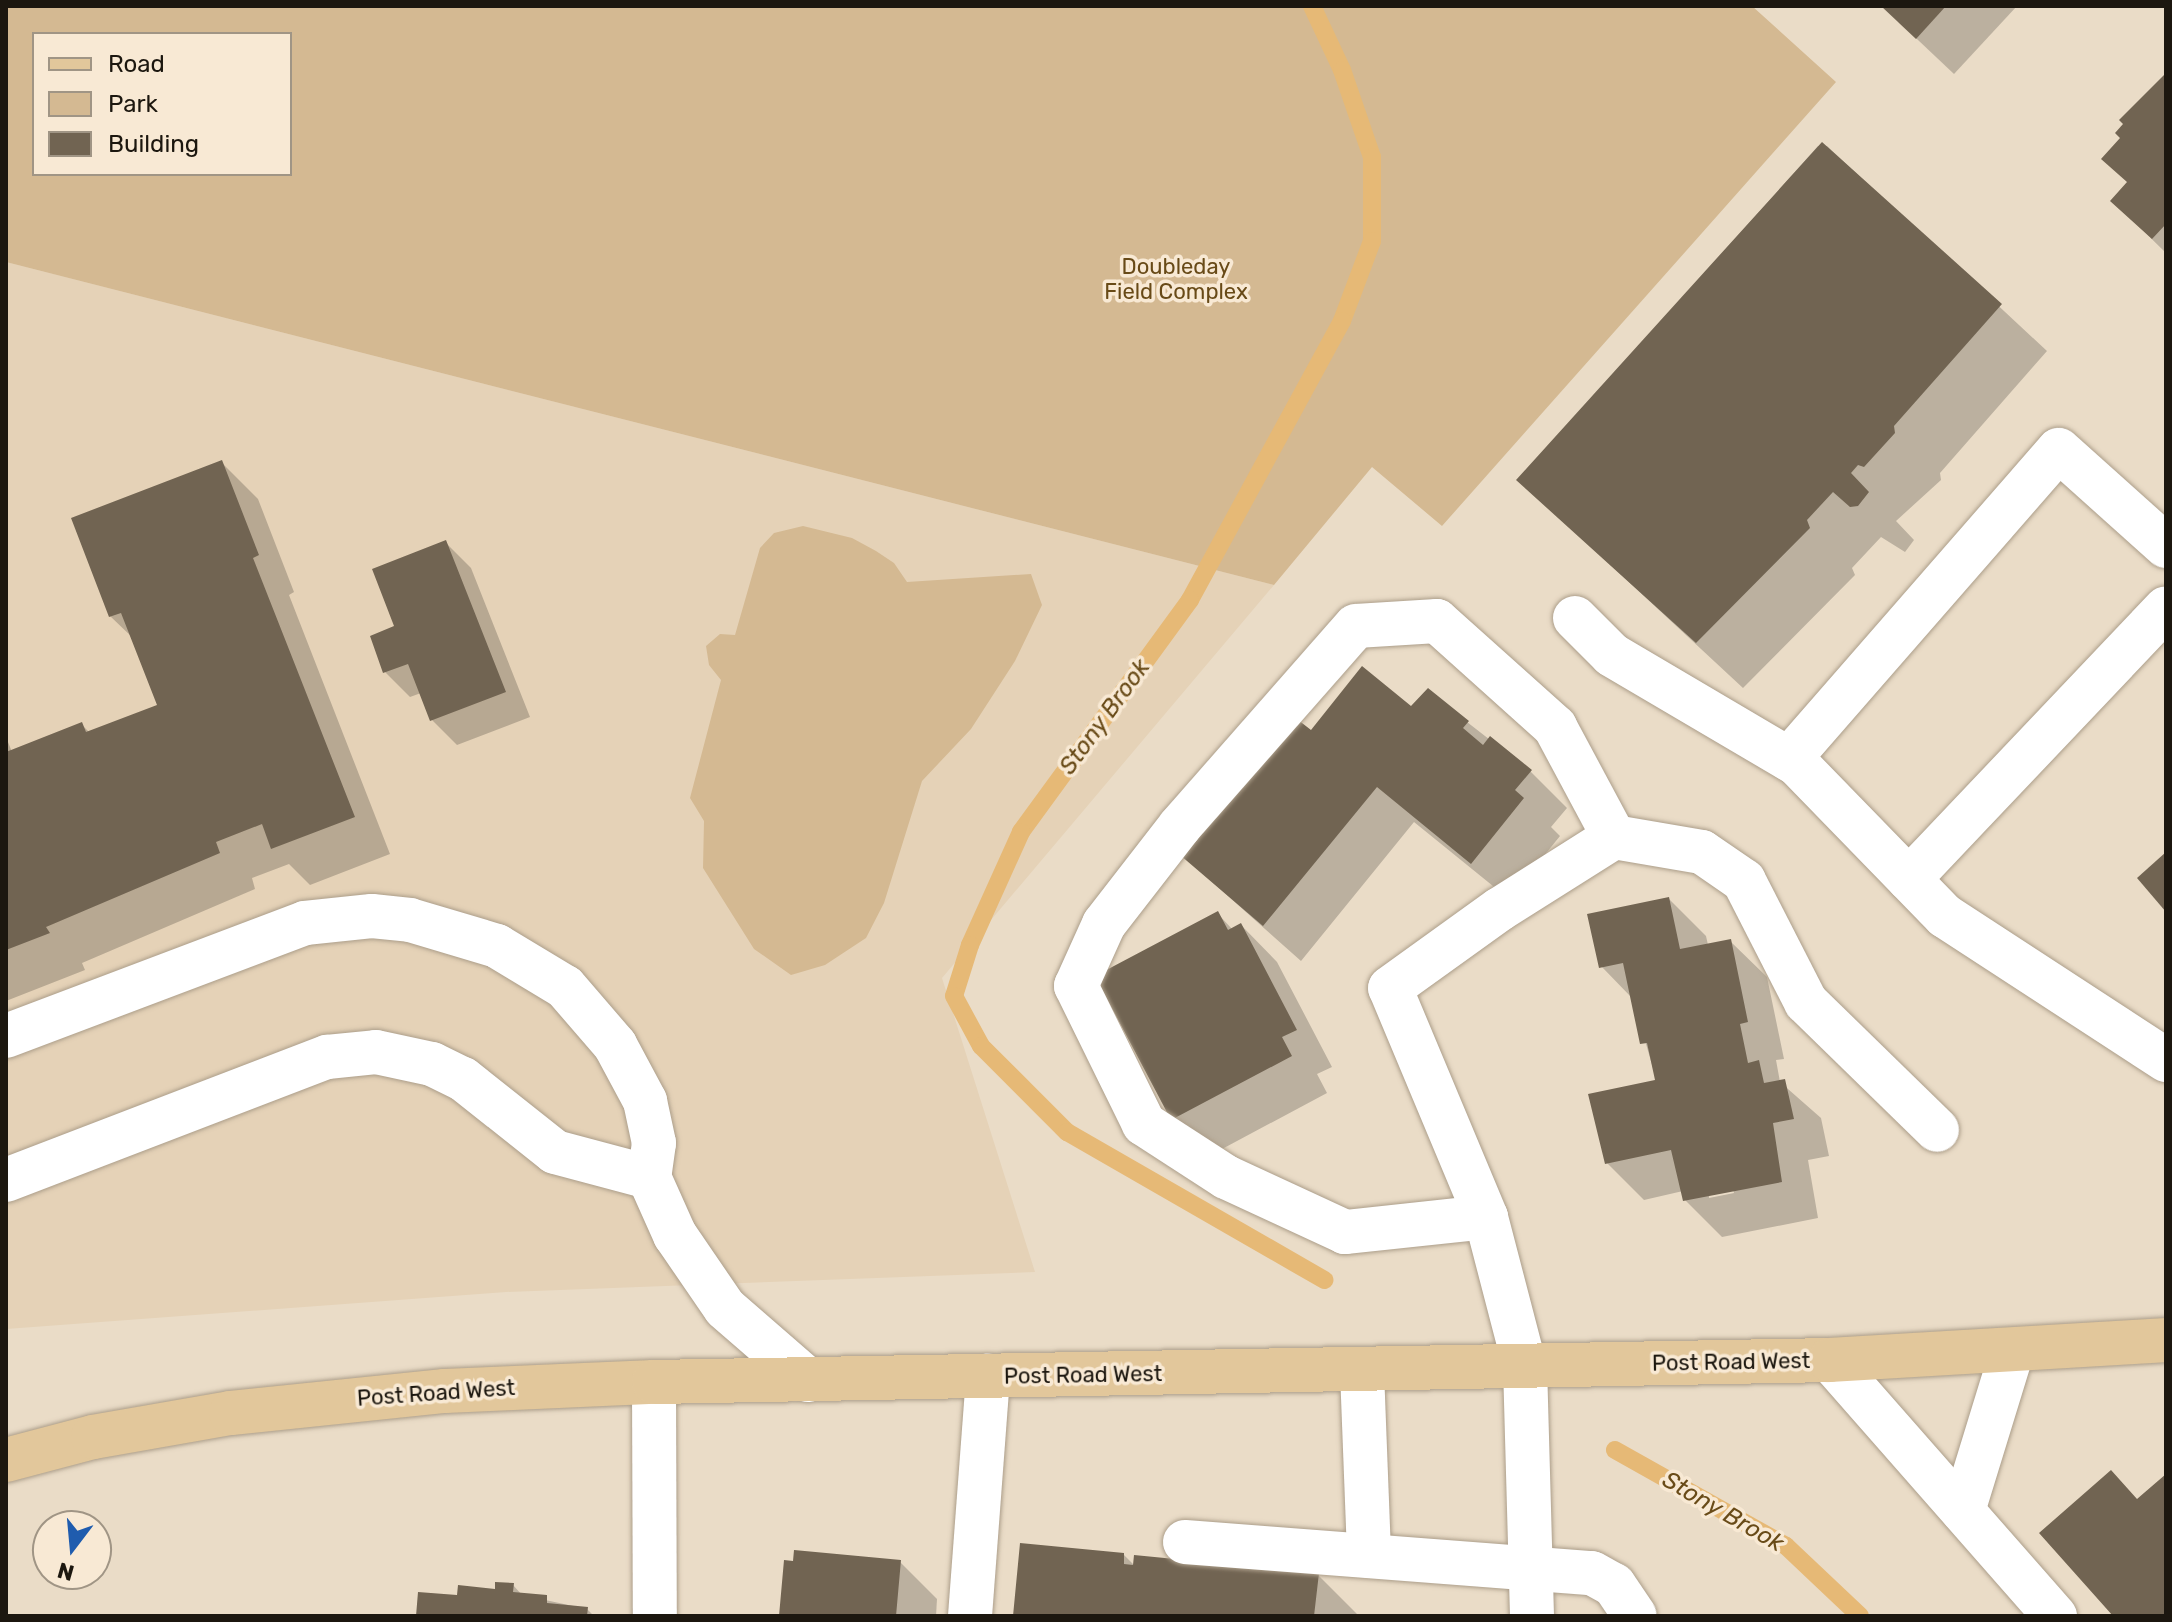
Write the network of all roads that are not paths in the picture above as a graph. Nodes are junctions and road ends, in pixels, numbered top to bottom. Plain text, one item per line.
1 (2166, 546) edge
2 (2166, 608) edge
3 (1575, 618) dead end
4 (1789, 759) junction
5 (1614, 837) junction
6 (1909, 879) junction
7 (6, 1036) edge
8 (2166, 1060) edge
9 (1937, 1130) dead end
10 (649, 1177) junction
11 (6, 1180) edge
12 (1486, 1217) junction
13 (2166, 1340) edge
14 (2012, 1352) junction
15 (1830, 1360) junction
16 (1525, 1367) junction
17 (1362, 1371) junction
18 (988, 1376) junction
19 (808, 1380) junction
20 (654, 1382) junction
21 (6, 1460) edge
22 (1963, 1511) junction
23 (1185, 1542) dead end
24 (1369, 1556) junction
25 (1531, 1569) junction
26 (655, 1616) edge
27 (970, 1616) edge
28 (1532, 1616) edge
29 (1635, 1616) edge
30 (2055, 1616) edge

1 - 4 lane
2 - 6 lane
3 - 4 lane
4 - 6 lane
5 - 9 lane
5 - 12 lane
5 - 12 lane
6 - 8 lane
7 - 10 lane
10 - 11 lane
10 - 19 lane
12 - 16 lane
13 - 14 main road, Post Road West
14 - 15 main road, Post Road West
14 - 22 lane
15 - 16 main road, Post Road West
15 - 22 lane
16 - 17 main road, Post Road West
16 - 25 lane
17 - 18 main road, Post Road West
17 - 24 lane
18 - 19 main road, Post Road West
18 - 27 lane
19 - 20 main road, Post Road West
20 - 21 main road, Post Road West
20 - 26 lane
22 - 30 lane
23 - 24 lane
24 - 25 lane
25 - 28 lane
25 - 29 lane

